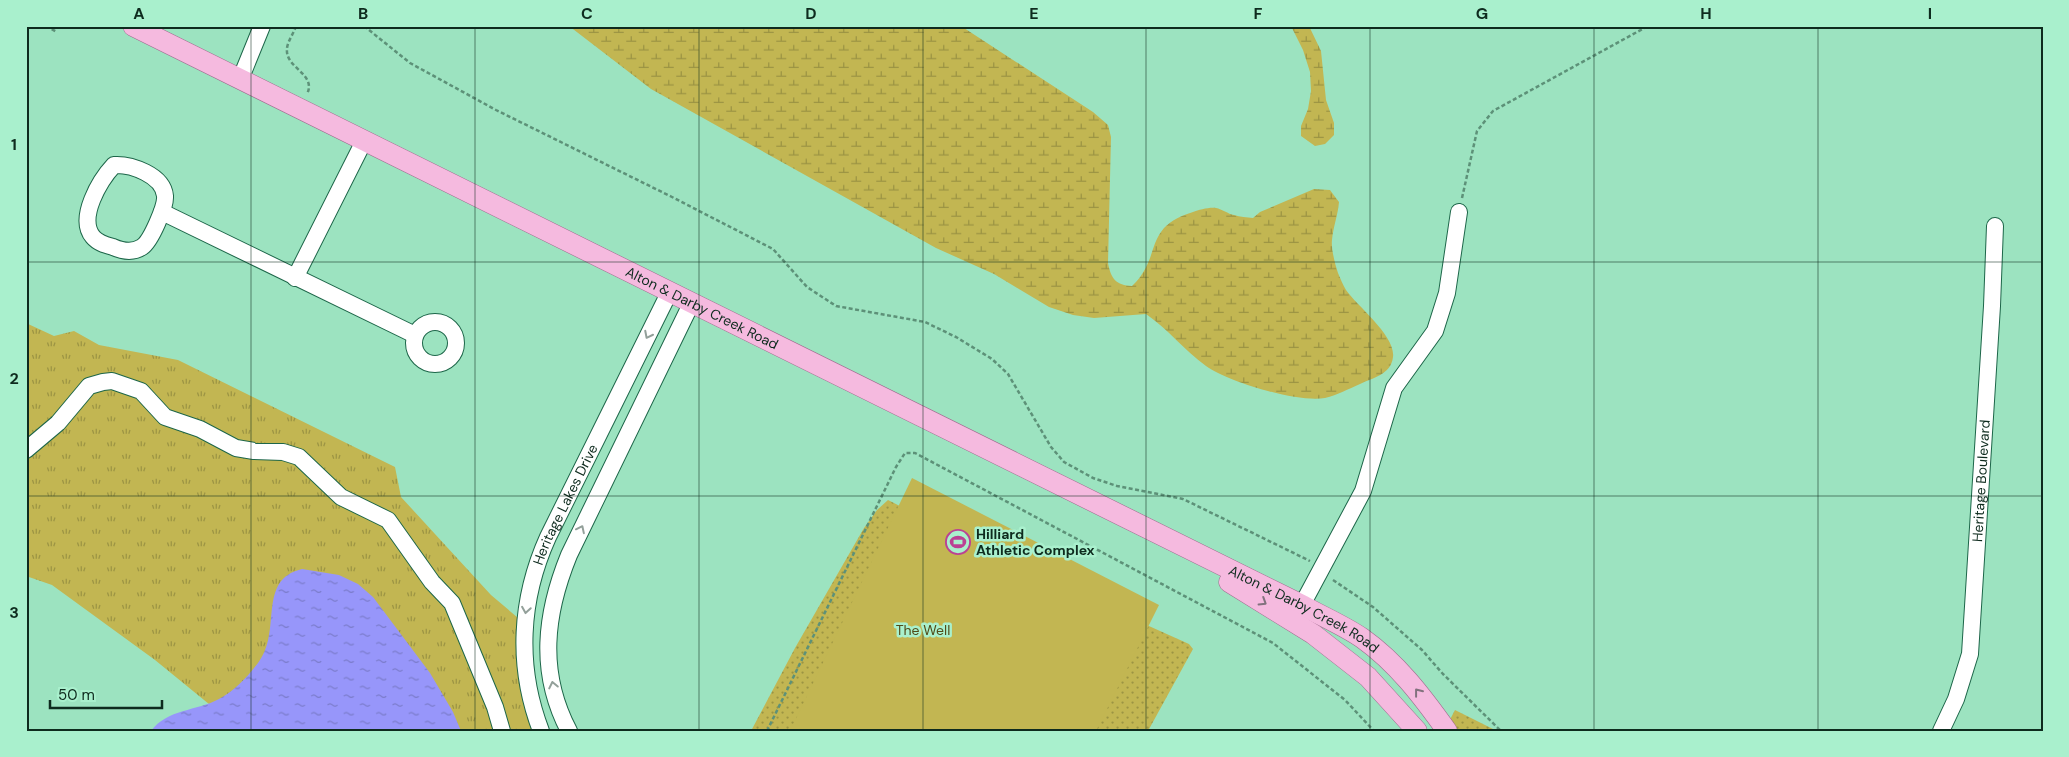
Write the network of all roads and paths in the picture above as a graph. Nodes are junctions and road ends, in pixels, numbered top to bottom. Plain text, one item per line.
1 (46, 26) edge
2 (133, 26) edge
3 (262, 26) edge
4 (296, 26) edge
5 (364, 26) edge
6 (1648, 26) edge
7 (58, 32) dead end
8 (240, 80) junction
9 (300, 110) junction
10 (364, 141) junction
11 (162, 212) junction
12 (1459, 212) joint
13 (1995, 226) dead end
14 (296, 278) junction
15 (670, 291) junction
16 (692, 302) junction
17 (415, 336) dead end
18 (611, 410) junction
19 (635, 421) junction
20 (26, 450) edge
21 (1132, 521) junction
22 (1322, 567) junction
23 (534, 574) junction
24 (559, 580) junction
25 (1302, 605) junction
26 (502, 731) edge
27 (541, 731) edge
28 (569, 731) edge
29 (767, 731) edge
30 (1374, 731) edge
31 (1417, 731) edge
32 (1447, 731) edge
33 (1501, 731) edge
34 (1941, 731) edge

1 - 7 path
2 - 8 main road
3 - 8 street
4 - 9 path
5 - 22 path
6 - 12 path
8 - 9 main road, Alton & Darby Creek Road
9 - 10 main road, Alton & Darby Creek Road
10 - 14 street
10 - 15 main road, Alton & Darby Creek Road
11 - 11 street
11 - 14 street
12 - 22 street
13 - 34 street, Heritage Boulevard
14 - 17 street
15 - 16 main road, Alton & Darby Creek Road
15 -> 18 street, Heritage Lakes Drive
16 - 19 street, Heritage Lakes Drive
16 - 21 main road, Alton & Darby Creek Road
18 - 19 street
18 - 23 street, Heritage Lakes Drive
24 -> 19 street, Heritage Lakes Drive
20 - 26 street
21 - 25 main road, Alton & Darby Creek Road
21 -> 31 main road, Alton & Darby Creek Road
22 - 25 street
22 - 33 path
23 - 24 street
23 -> 27 street, Heritage Lakes Drive
28 -> 24 street, Heritage Lakes Drive
32 -> 25 main road, Alton & Darby Creek Road
29 - 30 path

